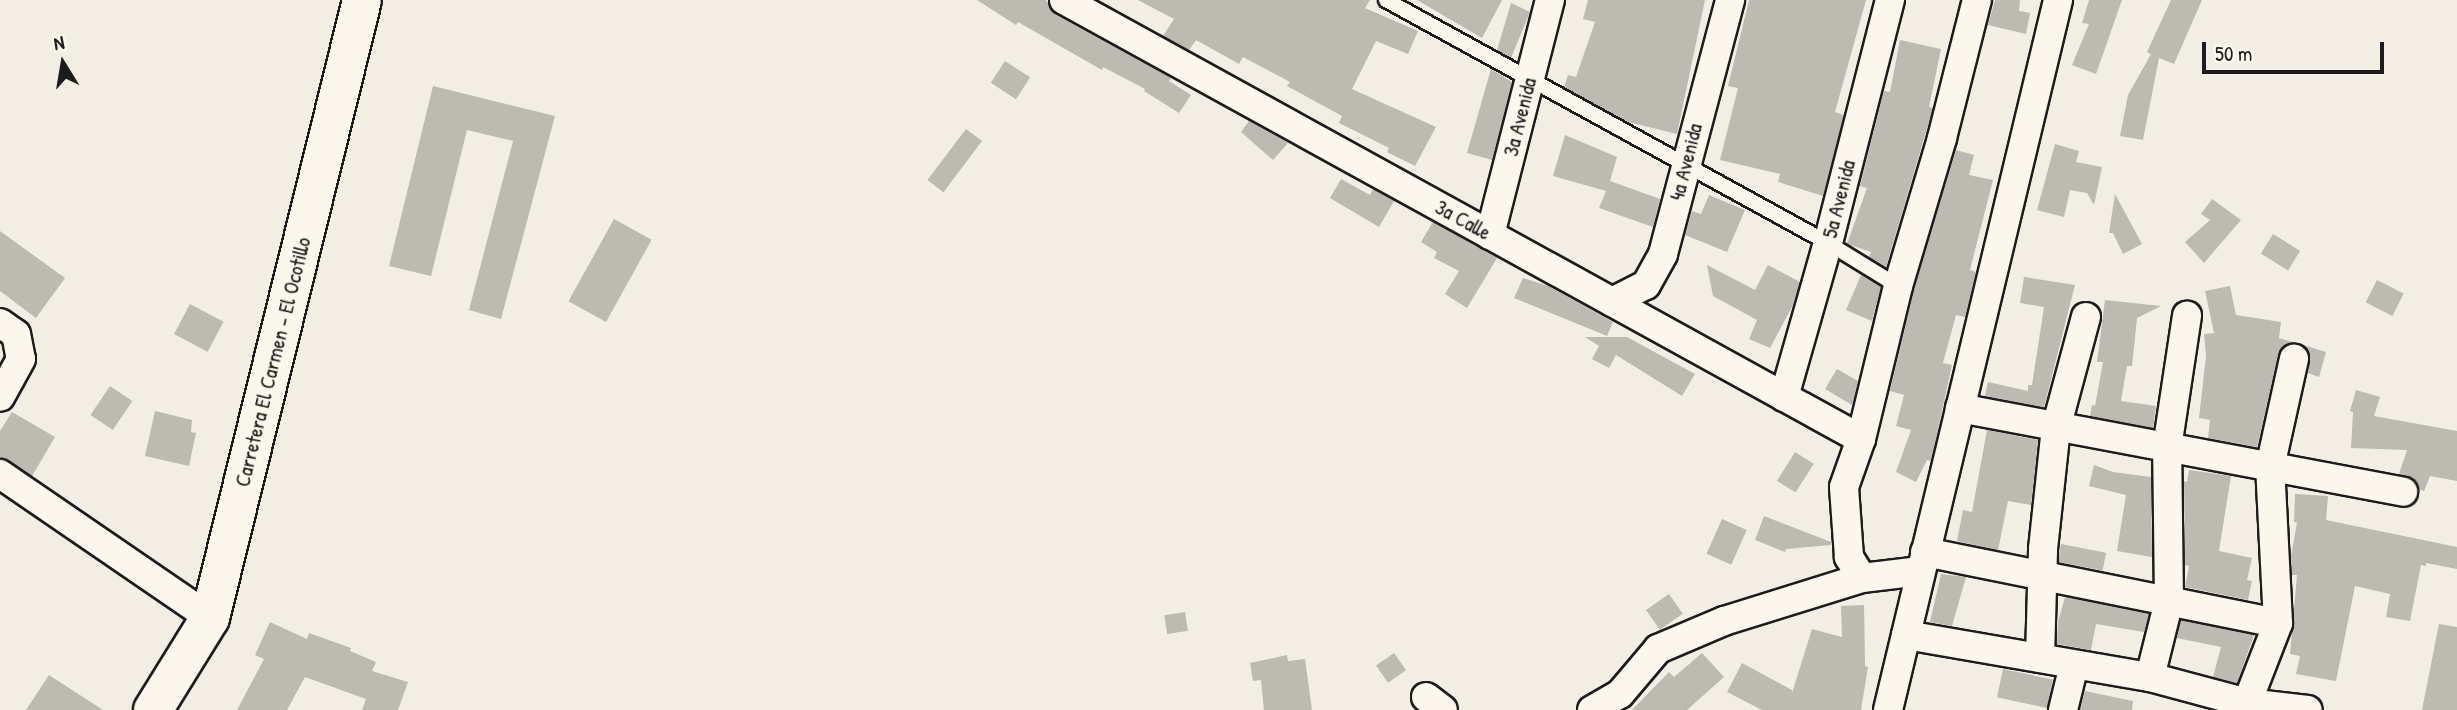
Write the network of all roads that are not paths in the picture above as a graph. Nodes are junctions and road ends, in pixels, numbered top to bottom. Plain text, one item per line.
1 (362, 0) edge
2 (1064, 0) edge
3 (1386, 0) edge
4 (1550, 0) edge
5 (1730, 0) edge
6 (1890, 0) edge
7 (1977, 0) edge
8 (2058, 0) edge
9 (1530, 80) junction
10 (1685, 166) junction
11 (1490, 235) junction
12 (1828, 243) junction
13 (1898, 286) junction
14 (1612, 302) junction
15 (2187, 316) dead end
16 (2086, 317) dead end
17 (0, 323) edge
18 (2294, 359) dead end
19 (0, 397) edge
20 (1784, 397) junction
21 (1960, 408) junction
22 (2056, 428) junction
23 (1861, 439) junction
24 (2167, 448) junction
25 (2270, 467) junction
26 (0, 474) edge
27 (2403, 492) dead end
28 (1923, 562) junction
29 (2043, 575) junction
30 (1862, 578) junction
31 (2169, 601) junction
32 (210, 618) junction
33 (2278, 623) junction
34 (1906, 635) junction
35 (2040, 658) junction
36 (2074, 665) junction
37 (2150, 677) junction
38 (2230, 704) edge
39 (153, 710) edge
40 (1592, 710) edge
41 (1888, 710) edge
42 (2063, 710) edge
43 (2308, 710) edge

1 - 32 main road, Carretera El Carmen - El Ocotillo
2 - 11 street, 3a Calle
3 - 9 lane
4 - 9 street, 3a Avenida
5 - 10 street, 4a Avenida
6 - 12 street, 5a Avenida
7 - 13 street
8 - 21 street
9 - 10 lane
9 - 11 street, 3a Avenida
10 - 12 lane
10 - 14 street, 4a Avenida
11 - 14 street, 3a Calle
12 - 13 lane
12 - 20 street, 5a Avenida
13 - 23 street
14 - 20 street, 3a Calle
15 - 24 street
16 - 22 street
17 - 19 street
18 - 25 street
20 - 23 street, 3a Calle
21 - 22 street
21 - 28 street
22 - 24 street
22 - 29 street
23 - 30 street
24 - 25 street
24 - 31 street
25 - 27 street
25 - 33 street
26 - 32 street
28 - 29 street
28 - 30 street
28 - 34 street
29 - 31 street
29 - 35 street
30 - 40 street
31 - 33 street
31 - 37 street
32 - 39 main road, Carretera El Carmen - El Ocotillo
33 - 38 street
34 - 35 street
34 - 41 street
35 - 36 street
36 - 37 street
36 - 42 street
37 - 38 street
38 - 43 street

